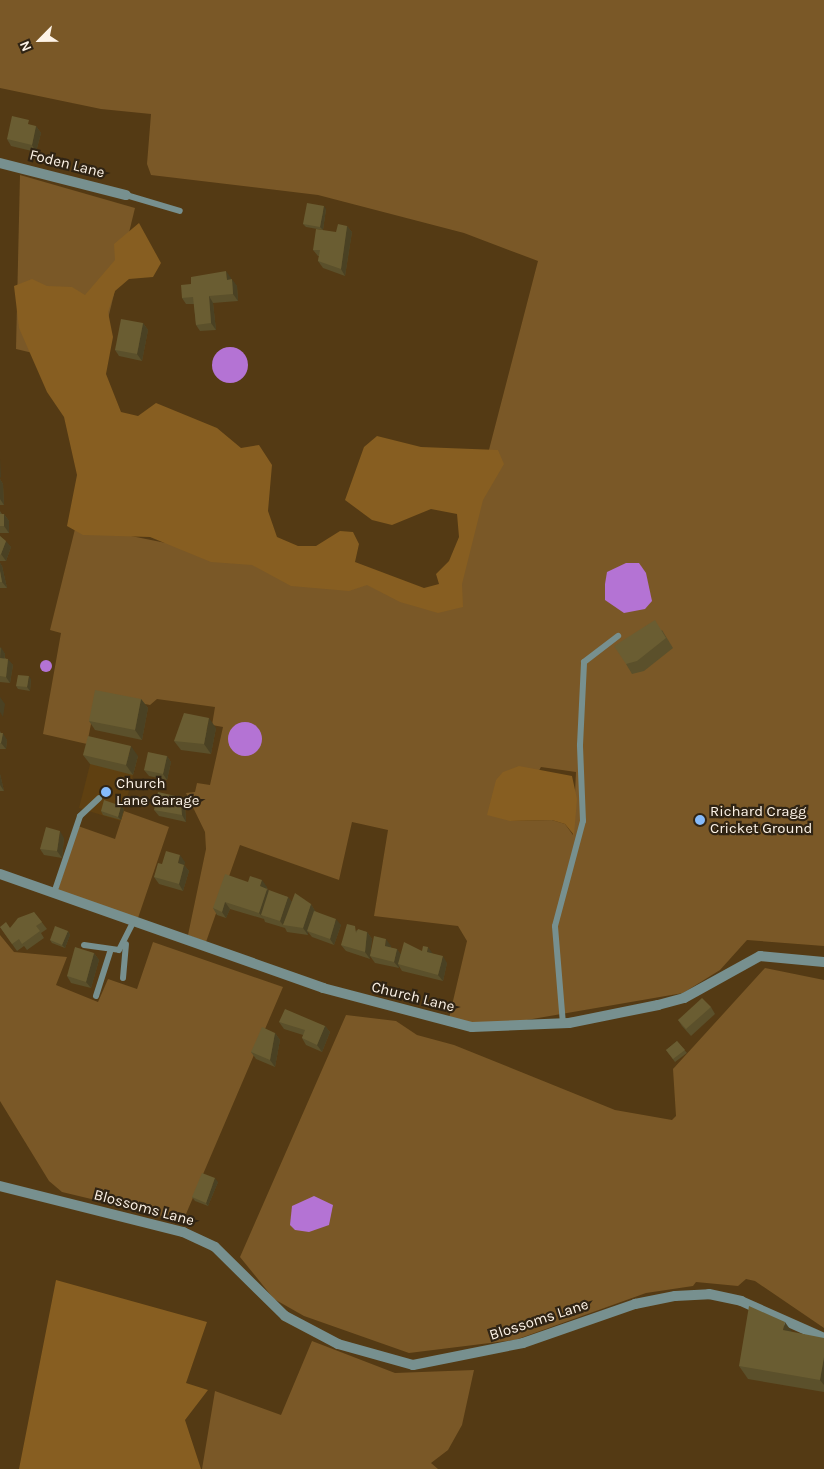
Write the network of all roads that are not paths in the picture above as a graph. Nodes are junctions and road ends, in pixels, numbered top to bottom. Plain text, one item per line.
1 (0, 163) edge
2 (126, 195) joint
3 (180, 211) dead end
4 (618, 636) dead end
5 (99, 798) dead end
6 (0, 874) edge
7 (54, 893) junction
8 (134, 920) junction
9 (84, 944) dead end
10 (126, 944) junction
11 (110, 952) junction
12 (824, 962) edge
13 (123, 978) dead end
14 (96, 996) dead end
15 (563, 1024) junction
16 (0, 1186) edge
17 (824, 1338) edge

1 - 2 street, Foden Lane
2 - 3 lane
4 - 15 lane
5 - 7 lane
6 - 7 street, Church Lane
7 - 8 street, Church Lane
8 - 10 lane
8 - 15 street, Church Lane
9 - 11 lane
10 - 11 lane
10 - 13 lane
11 - 14 lane
12 - 15 street, Church Lane
16 - 17 street, Blossoms Lane

